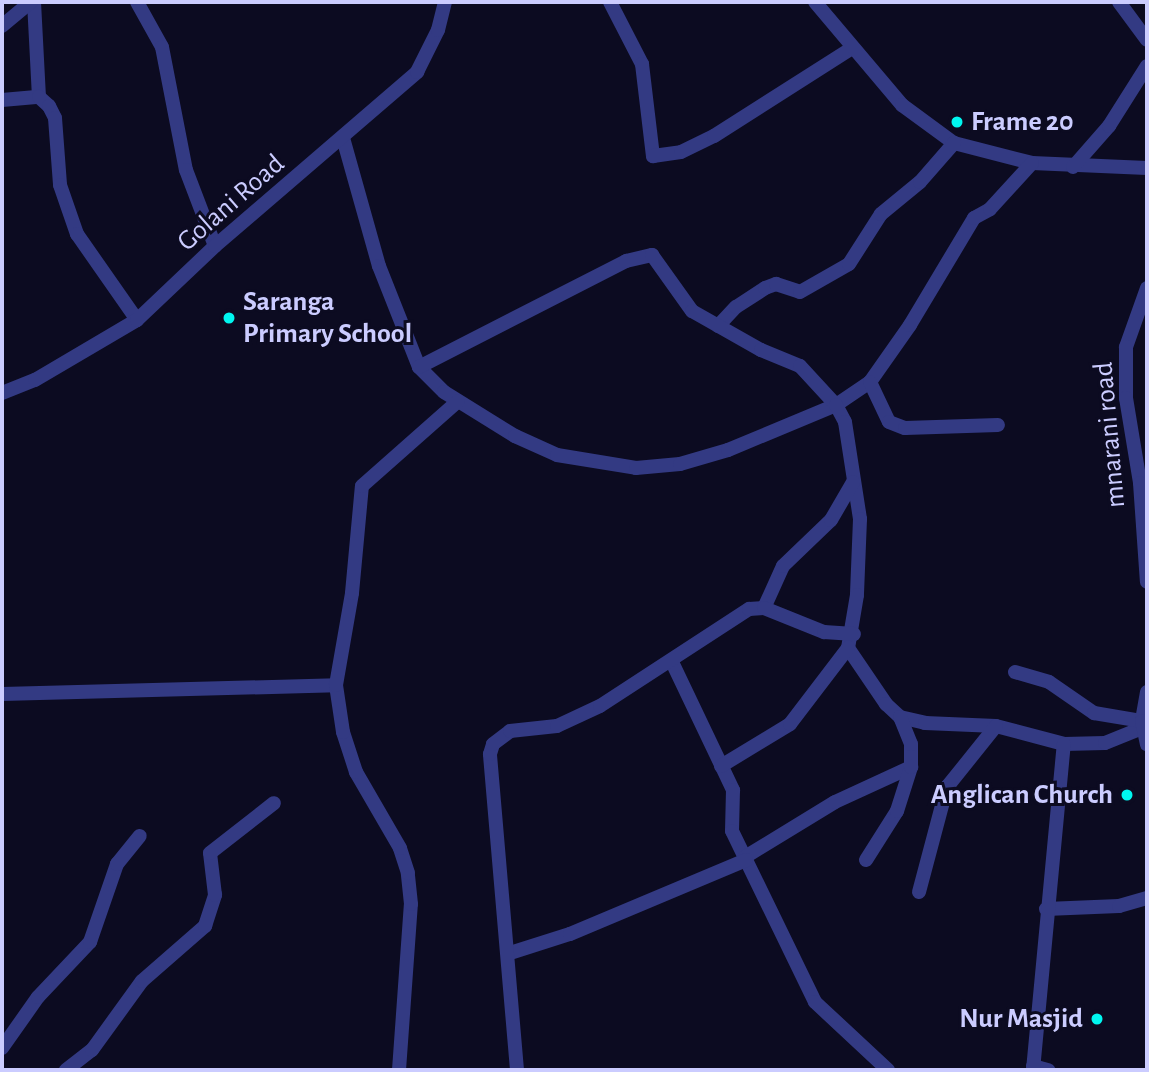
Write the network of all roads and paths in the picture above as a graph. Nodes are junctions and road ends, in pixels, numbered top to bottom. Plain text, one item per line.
1 (33, 2) edge
2 (137, 2) edge
3 (445, 2) edge
4 (610, 2) edge
5 (815, 2) edge
6 (1119, 2) edge
7 (2, 26) edge
8 (1147, 40) edge
9 (852, 48) junction
10 (1147, 66) edge
11 (39, 97) junction
12 (2, 100) edge
13 (343, 138) junction
14 (954, 143) junction
15 (1032, 163) junction
16 (1073, 167) junction
17 (1147, 168) edge
18 (215, 246) junction
19 (1147, 288) edge
20 (137, 320) junction
21 (718, 326) junction
22 (419, 367) junction
23 (870, 382) junction
24 (2, 393) edge
25 (458, 401) junction
26 (836, 405) junction
27 (998, 425) dead end
28 (853, 482) junction
29 (1147, 582) edge
30 (764, 608) junction
31 (854, 634) junction
32 (848, 649) junction
33 (672, 662) junction
34 (1015, 672) dead end
35 (336, 685) junction
36 (1147, 692) edge
37 (2, 694) edge
38 (900, 717) junction
39 (1142, 724) junction
40 (996, 726) junction
41 (1063, 744) junction
42 (1147, 744) edge
43 (721, 766) junction
44 (911, 767) junction
45 (274, 803) dead end
46 (140, 836) dead end
47 (745, 858) junction
48 (866, 860) dead end
49 (919, 892) dead end
50 (1147, 898) edge
51 (1046, 909) junction
52 (510, 953) junction
53 (2, 1048) edge
54 (1033, 1068) edge
55 (65, 1070) edge
56 (399, 1070) edge
57 (517, 1070) edge
58 (888, 1070) edge
59 (1048, 1070) edge

1 - 7 street
1 - 11 street
2 - 18 street
3 - 13 street, Golani Road
4 - 9 street
5 - 9 street
6 - 8 street
9 - 14 street
10 - 16 street
11 - 12 street
11 - 20 street
13 - 18 street, Golani Road
13 - 22 street
14 - 15 street
14 - 21 street
15 - 16 street
15 - 23 street
16 - 17 street
18 - 20 street, Golani Road
19 - 29 street, mnarani road
20 - 24 street, Golani Road
21 - 22 street
21 - 26 street
22 - 25 street
23 - 26 street
23 - 27 street
25 - 26 street
25 - 35 street
26 - 28 street
28 - 30 street
28 - 31 street
30 - 31 street
30 - 33 street
31 - 32 street
32 - 38 street
32 - 43 street
33 - 43 street
33 - 52 street
34 - 39 street
35 - 37 street
35 - 56 street
36 - 39 street
38 - 40 street
38 - 44 street
39 - 41 street
39 - 42 street
40 - 41 street
40 - 49 street
41 - 51 street
43 - 47 street
44 - 47 street
44 - 48 street
45 - 55 street
46 - 53 street
47 - 52 street
47 - 58 street
50 - 51 street
51 - 54 street
52 - 57 street
54 - 59 street

